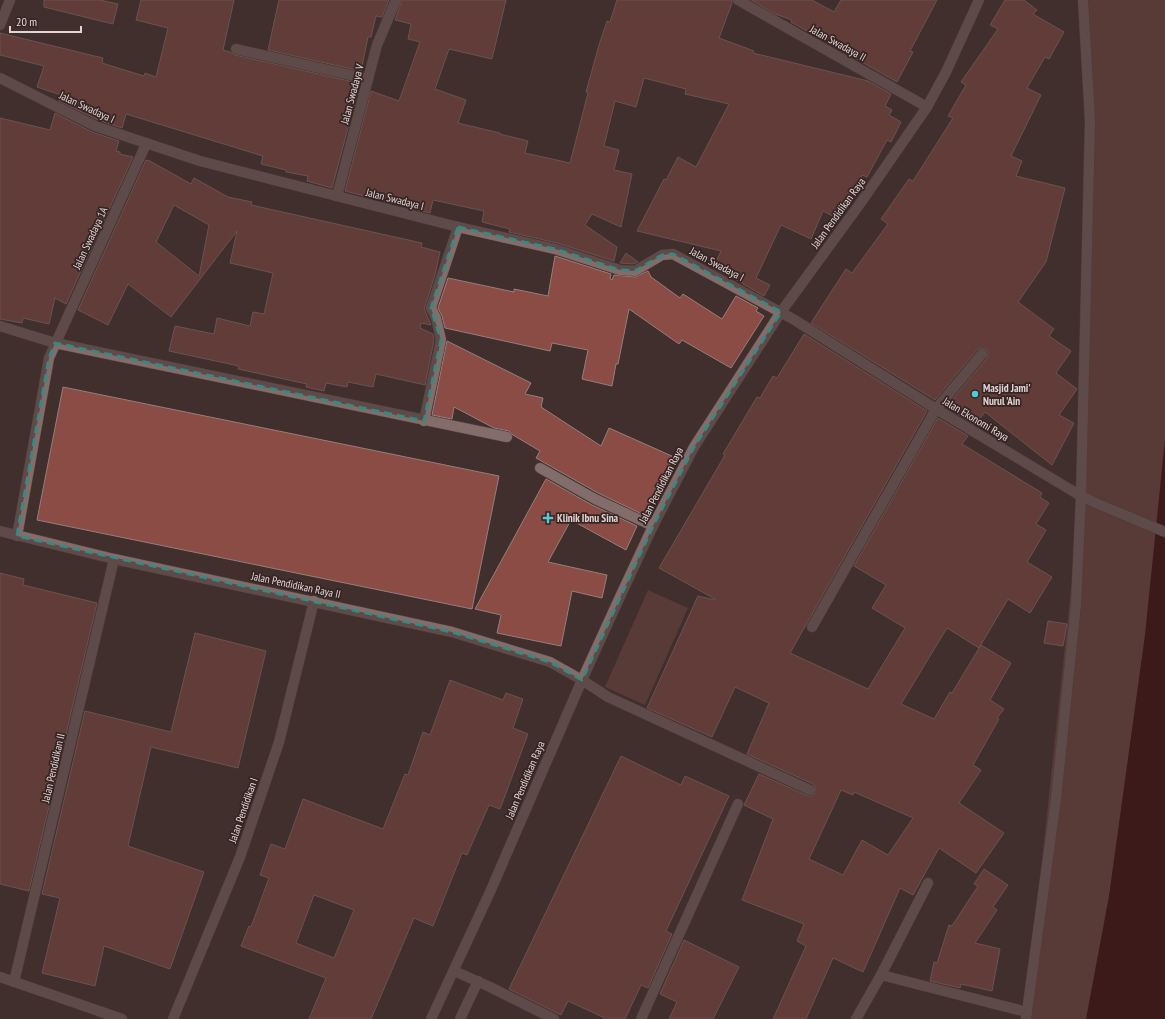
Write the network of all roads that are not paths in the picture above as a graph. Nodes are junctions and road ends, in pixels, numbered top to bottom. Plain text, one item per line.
1 (10, 0) edge
2 (396, 0) edge
3 (738, 0) edge
4 (979, 0) edge
5 (1082, 0) edge
6 (0, 25) edge
7 (236, 48) dead end
8 (0, 78) edge
9 (368, 79) junction
10 (927, 107) junction
11 (146, 144) junction
12 (337, 196) junction
13 (458, 227) junction
14 (781, 312) junction
15 (0, 326) edge
16 (55, 343) junction
17 (982, 354) dead end
18 (936, 409) junction
19 (424, 421) junction
20 (507, 437) dead end
21 (540, 468) dead end
22 (1081, 496) junction
23 (653, 526) junction
24 (0, 531) edge
25 (1165, 532) edge
26 (17, 536) junction
27 (114, 559) junction
28 (314, 601) junction
29 (812, 627) dead end
30 (582, 680) junction
31 (810, 790) dead end
32 (738, 804) dead end
33 (928, 883) dead end
34 (454, 971) junction
35 (881, 975) junction
36 (0, 977) edge
37 (14, 982) junction
38 (478, 982) junction
39 (1026, 1016) edge
40 (122, 1019) edge
41 (174, 1019) edge
42 (431, 1019) edge
43 (460, 1019) edge
44 (554, 1019) edge
45 (641, 1019) edge
46 (856, 1019) edge

1 - 6 street
2 - 9 street, Jalan Swadaya V
3 - 10 street, Jalan Swadaya II
4 - 10 street, Jalan Pendidikan Raya
5 - 22 street
7 - 9 street
8 - 11 street, Jalan Swadaya I
9 - 12 street, Jalan Swadaya V
10 - 14 street, Jalan Pendidikan Raya
11 - 12 street, Jalan Swadaya I
11 - 16 street, Jalan Swadaya 1A
12 - 13 street, Jalan Swadaya I
13 - 14 street, Jalan Swadaya I
13 - 19 street
14 - 18 street, Jalan Ekonomi Raya
14 - 23 street, Jalan Pendidikan Raya
15 - 16 street
16 - 19 street
16 - 26 street, Jalan Swadaya 1A
17 - 18 street
18 - 22 street, Jalan Ekonomi Raya
18 - 29 street
19 - 20 street
21 - 23 street
22 - 25 street, Jalan Ekonomi Raya
22 - 39 street
23 - 30 street, Jalan Pendidikan Raya
24 - 26 street, Jalan Pendidikan Raya II
26 - 27 street, Jalan Pendidikan Raya II
27 - 28 street, Jalan Pendidikan Raya II
27 - 37 street, Jalan Pendidikan II
28 - 30 street, Jalan Pendidikan Raya II
28 - 41 street, Jalan Pendidikan I
30 - 31 street, Jalan Pendidikan Raya II
30 - 34 street, Jalan Pendidikan Raya
32 - 45 street
33 - 35 street
34 - 38 street
34 - 42 street, Jalan Pendidikan Raya
35 - 39 street
35 - 46 street
36 - 37 street
37 - 40 street
38 - 43 street
38 - 44 street

